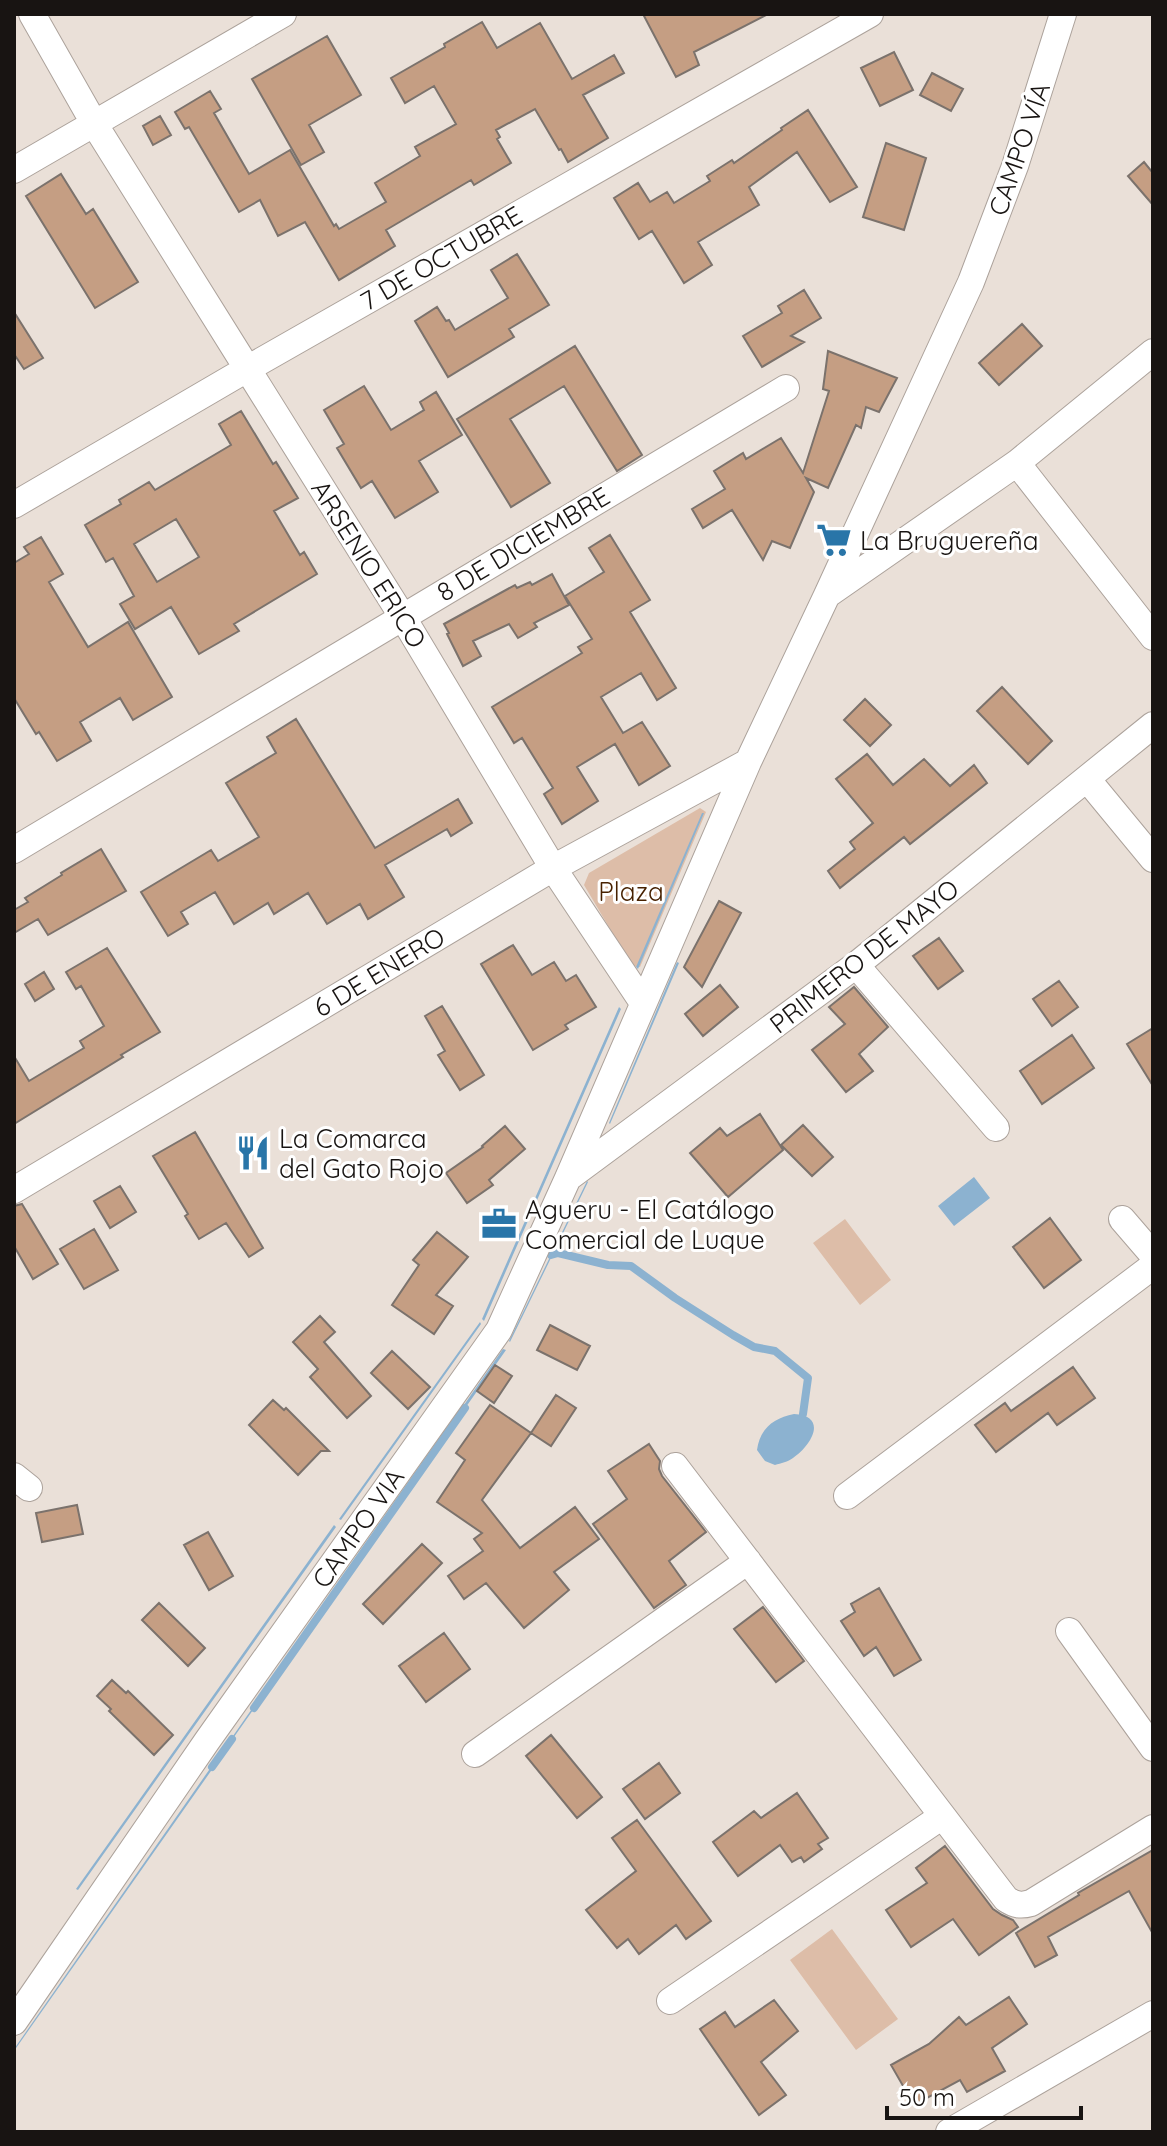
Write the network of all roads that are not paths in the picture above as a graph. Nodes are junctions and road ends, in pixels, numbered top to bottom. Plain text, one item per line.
1 (32, 14) edge
2 (283, 14) edge
3 (870, 14) edge
4 (1063, 14) edge
5 (95, 125) junction
6 (14, 170) edge
7 (1153, 352) edge
8 (247, 369) junction
9 (786, 388) dead end
10 (1017, 463) junction
11 (14, 505) edge
12 (827, 595) junction
13 (402, 616) junction
14 (1153, 637) edge
15 (1153, 725) edge
16 (748, 762) junction
17 (1087, 779) junction
18 (14, 850) edge
19 (1153, 859) edge
20 (553, 868) junction
21 (856, 965) junction
22 (643, 1003) junction
23 (996, 1128) dead end
24 (568, 1178) junction
25 (14, 1190) edge
26 (1122, 1219) dead end
27 (1153, 1255) edge
28 (1153, 1266) edge
29 (675, 1466) dead end
30 (847, 1496) dead end
31 (748, 1561) junction
32 (1069, 1631) dead end
33 (1153, 1748) edge
34 (475, 1754) dead end
35 (941, 1817) junction
36 (1153, 1828) edge
37 (670, 2001) dead end
38 (1153, 2014) edge
39 (14, 2022) edge
40 (949, 2132) edge

1 - 5 street, ARSENIO ERICO
2 - 5 street
3 - 8 street, 7 DE OCTUBRE
4 - 12 street, CAMPO VÍA
5 - 6 street
5 - 8 street, ARSENIO ERICO
7 - 10 street
8 - 11 street, 7 DE OCTUBRE
8 - 13 street, ARSENIO ERICO
9 - 13 street, 8 DE DICIEMBRE
10 - 12 street
10 - 14 street
12 - 16 street, CAMPO VIA
13 - 18 street, 8 DE DICIEMBRE
13 - 20 street, ARSENIO ERICO
15 - 17 street, PRIMERO DE MAYO
16 - 20 street, 6 DE ENERO
16 - 22 street, CAMPO VIA
17 - 19 street
17 - 21 street, PRIMERO DE MAYO
20 - 22 street, ARSENIO ERICO
20 - 25 street, 6 DE ENERO
21 - 23 street
21 - 24 street, PRIMERO DE MAYO
22 - 24 street, CAMPO VIA
24 - 39 street, CAMPO VIA
26 - 27 street
28 - 30 street
29 - 31 street
31 - 34 street
31 - 35 street
32 - 33 street
35 - 36 street
35 - 37 street
38 - 40 street

